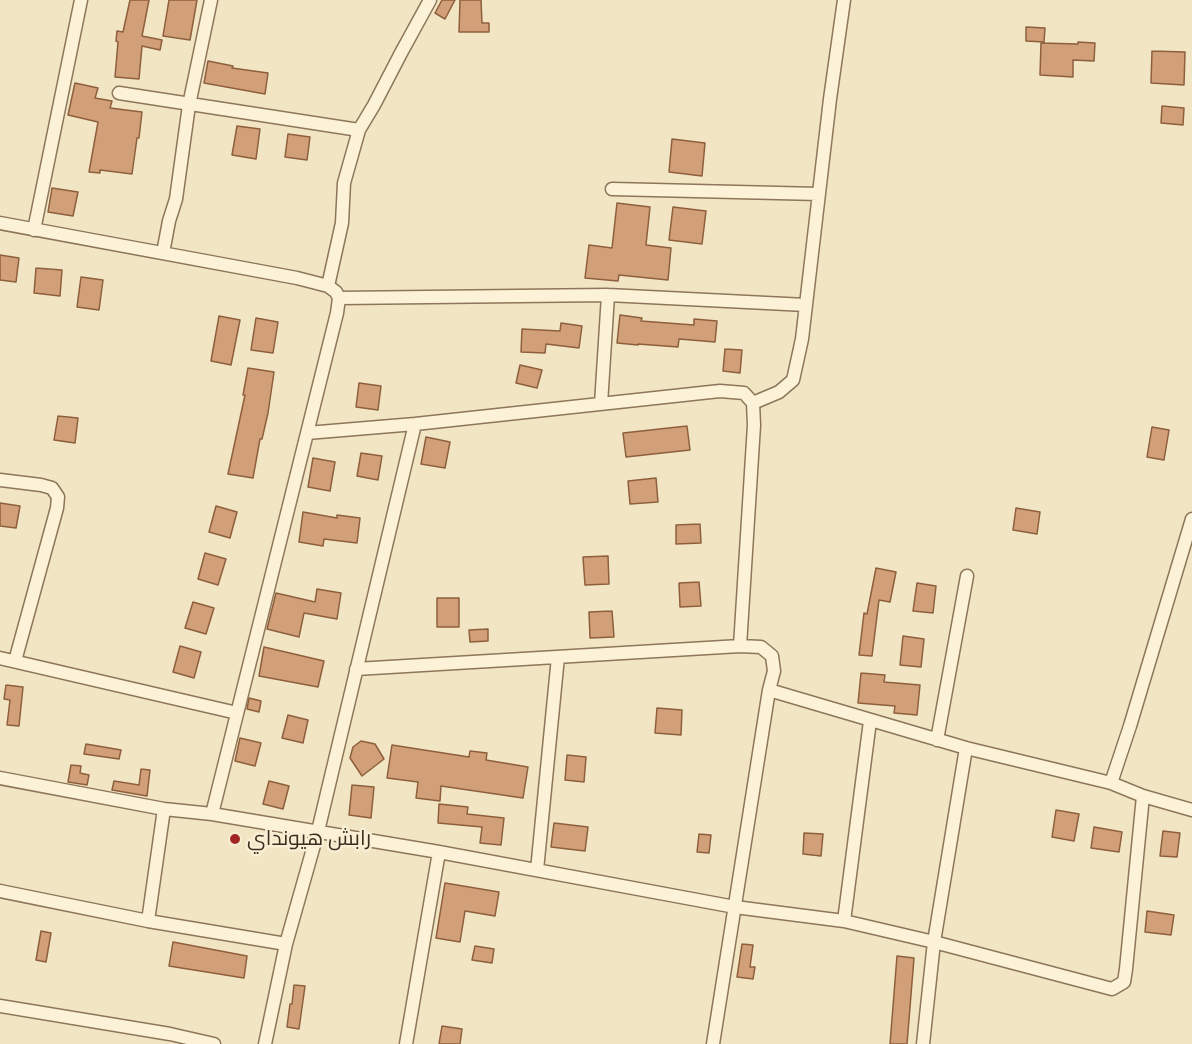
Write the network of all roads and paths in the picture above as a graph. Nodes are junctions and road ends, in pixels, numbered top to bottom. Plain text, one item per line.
1 (81, 0) edge
2 (211, 0) edge
3 (430, 0) edge
4 (844, 0) edge
5 (118, 93) dead end
6 (189, 105) junction
7 (358, 130) junction
8 (612, 189) dead end
9 (819, 194) junction
10 (0, 223) edge
11 (34, 230) junction
12 (163, 253) junction
13 (328, 286) junction
14 (608, 295) junction
15 (339, 298) junction
16 (806, 305) junction
17 (753, 403) junction
18 (601, 404) junction
19 (415, 424) junction
20 (307, 433) junction
21 (0, 480) edge
22 (1192, 519) edge
23 (967, 576) dead end
24 (740, 646) junction
25 (558, 657) junction
26 (0, 658) edge
27 (15, 661) junction
28 (356, 669) junction
29 (769, 690) junction
30 (237, 713) junction
31 (870, 721) junction
32 (937, 740) junction
33 (966, 748) junction
34 (0, 778) edge
35 (1111, 783) junction
36 (1143, 796) junction
37 (164, 809) junction
38 (1192, 810) edge
39 (212, 814) junction
40 (318, 831) junction
41 (440, 852) junction
42 (537, 870) junction
43 (0, 891) edge
44 (735, 907) junction
45 (148, 921) junction
46 (844, 921) junction
47 (934, 942) junction
48 (286, 944) junction
49 (0, 1006) edge
50 (214, 1044) edge
51 (265, 1044) edge
52 (406, 1044) edge
53 (713, 1044) edge
54 (923, 1044) edge

1 - 11 street
2 - 6 street
3 - 7 street
4 - 9 street
5 - 6 street
6 - 7 street
6 - 12 street
7 - 13 street
8 - 9 street
9 - 16 street
10 - 11 street
11 - 12 street
12 - 13 street
13 - 15 street
14 - 15 street
14 - 16 street
14 - 18 street
15 - 20 street
16 - 17 street
17 - 18 street
17 - 24 street
18 - 19 street
19 - 20 street
19 - 28 street
20 - 30 street
21 - 27 street
22 - 35 street
23 - 32 street
24 - 25 street
24 - 29 street
25 - 28 street
25 - 42 street
26 - 27 street
27 - 30 street
28 - 40 street
29 - 31 street
29 - 44 street
30 - 39 street
31 - 32 street
31 - 46 street
32 - 33 street
33 - 35 street
33 - 47 street
34 - 37 street
35 - 36 street
36 - 38 street
36 - 47 street
37 - 39 street
37 - 45 street
39 - 40 street
40 - 41 street
40 - 48 street
41 - 42 street
41 - 52 street
42 - 44 street
43 - 45 street
44 - 46 street
44 - 53 street
45 - 48 street
46 - 47 street
47 - 54 street
48 - 51 street
49 - 50 street

